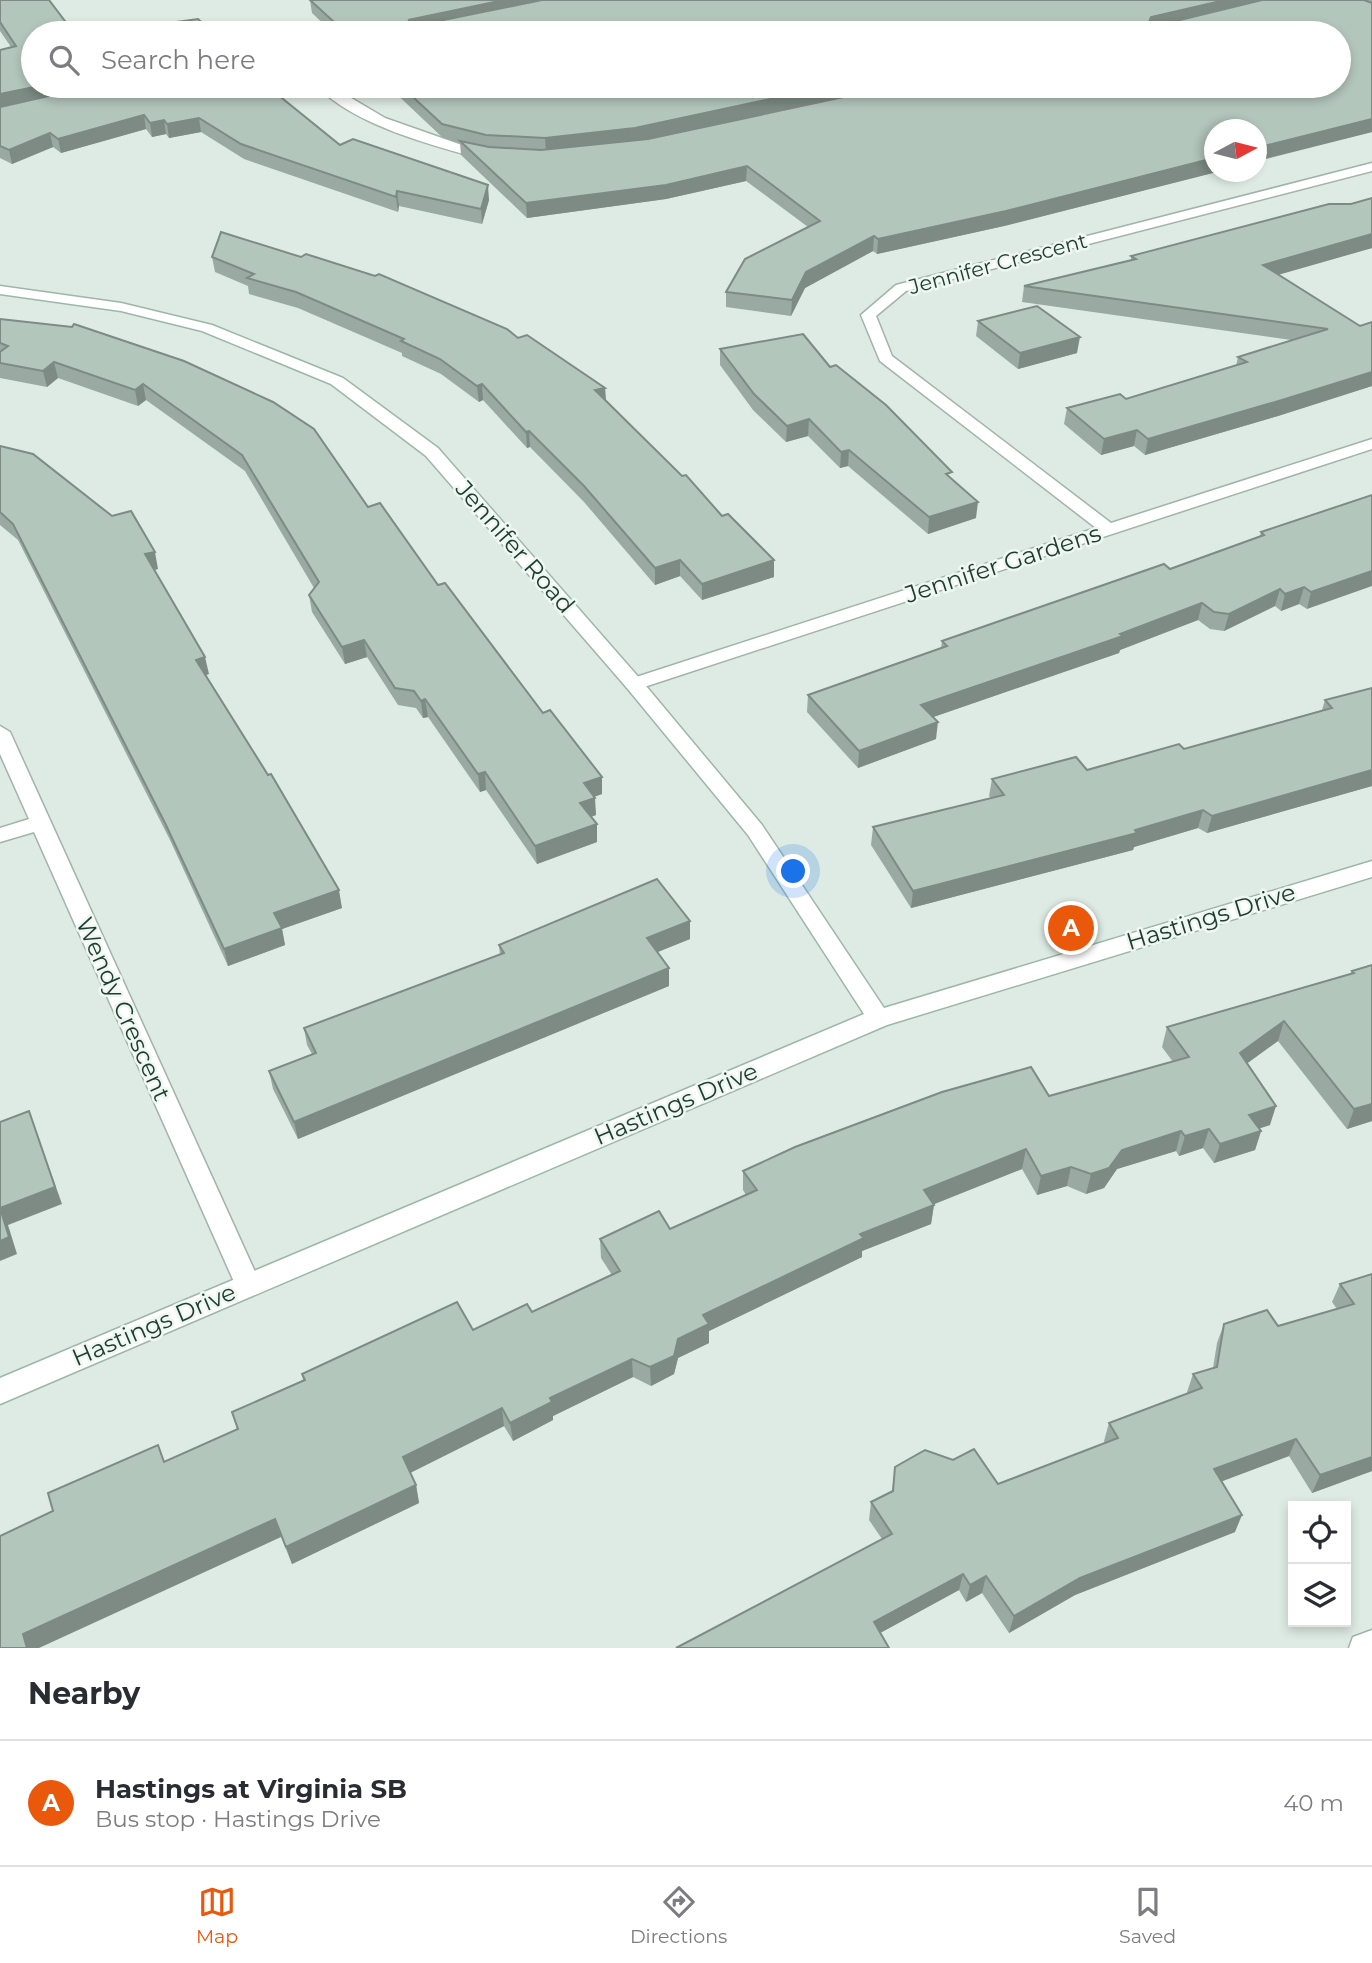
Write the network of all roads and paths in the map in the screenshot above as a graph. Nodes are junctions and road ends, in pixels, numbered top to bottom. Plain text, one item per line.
1 (339, 98) edge
2 (501, 156) edge
3 (1372, 167) edge
4 (0, 290) edge
5 (1372, 444) edge
6 (1109, 530) junction
7 (634, 684) junction
8 (0, 732) edge
9 (40, 823) junction
10 (0, 835) edge
11 (1372, 869) edge
12 (878, 1018) junction
13 (248, 1285) junction
14 (0, 1391) edge
15 (1372, 1645) edge
16 (1364, 1648) edge

1 - 2 street
3 - 6 street, Jennifer Crescent
4 - 7 street, Jennifer Road
5 - 6 street, Jennifer Gardens
6 - 7 street, Jennifer Gardens
7 - 12 street, Jennifer Road
8 - 9 street, Wendy Crescent
9 - 10 street
9 - 13 street, Wendy Crescent
11 - 12 street, Hastings Drive
12 - 13 street, Hastings Drive
13 - 14 street, Hastings Drive
15 - 16 street

